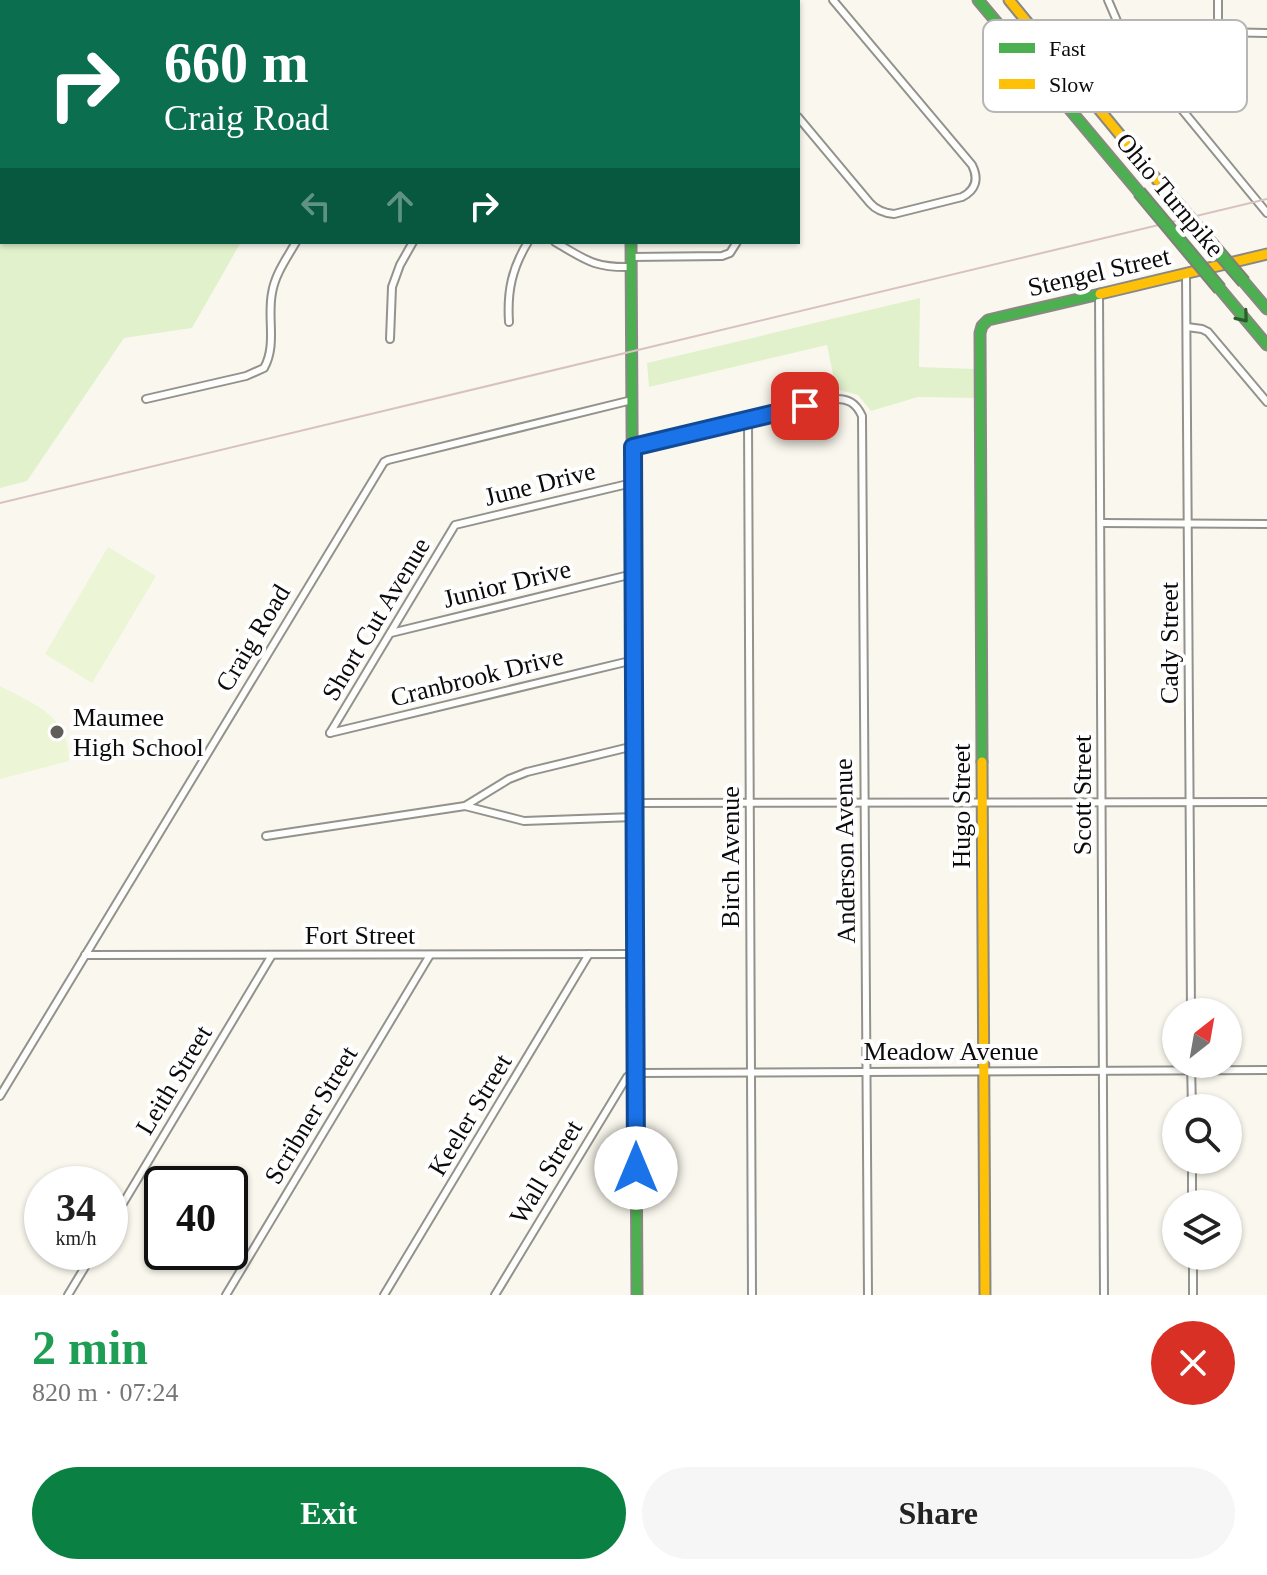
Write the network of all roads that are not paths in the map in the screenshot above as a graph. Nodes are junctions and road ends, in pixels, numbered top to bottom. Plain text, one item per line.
1 (833, 0) edge
2 (978, 0) edge
3 (1009, 0) edge
4 (1108, 0) edge
5 (995, 20) edge
6 (1025, 20) edge
7 (1117, 20) edge
8 (1072, 112) edge
9 (1101, 112) edge
10 (1183, 112) edge
11 (800, 119) edge
12 (1267, 213) edge
13 (295, 244) edge
14 (412, 244) edge
15 (527, 244) edge
16 (558, 244) edge
17 (631, 244) edge
18 (736, 244) edge
19 (1267, 254) edge
20 (631, 262) junction
21 (1186, 274) junction
22 (1099, 294) junction
23 (1267, 309) edge
24 (988, 320) joint
25 (509, 322) dead end
26 (1187, 327) junction
27 (390, 339) dead end
28 (1267, 345) edge
29 (146, 399) dead end
30 (632, 400) junction
31 (1267, 402) edge
32 (748, 420) junction
33 (633, 447) junction
34 (633, 482) junction
35 (1101, 523) junction
36 (1188, 523) junction
37 (1267, 524) edge
38 (455, 525) joint
39 (633, 574) junction
40 (391, 633) junction
41 (634, 660) junction
42 (330, 733) joint
43 (634, 746) junction
44 (983, 802) junction
45 (1102, 802) junction
46 (1190, 802) junction
47 (1267, 802) edge
48 (634, 803) junction
49 (750, 803) junction
50 (864, 803) junction
51 (465, 806) junction
52 (634, 817) junction
53 (266, 836) dead end
54 (589, 954) junction
55 (635, 954) junction
56 (85, 955) junction
57 (272, 955) junction
58 (430, 955) junction
59 (1191, 998) edge
60 (1162, 1068) edge
61 (1242, 1069) edge
62 (1103, 1070) junction
63 (1267, 1070) edge
64 (867, 1071) junction
65 (984, 1071) junction
66 (751, 1072) junction
67 (635, 1073) junction
68 (0, 1096) edge
69 (128, 1195) edge
70 (83, 1270) edge
71 (1193, 1270) edge
72 (68, 1295) edge
73 (226, 1295) edge
74 (384, 1295) edge
75 (495, 1295) edge
76 (637, 1295) edge
77 (752, 1295) edge
78 (868, 1295) edge
79 (985, 1295) edge
80 (1104, 1295) edge
81 (1193, 1295) edge

1 - 11 street
2 -> 5 main road, Ohio Turnpike, bridge
3 - 6 main road, Ohio Turnpike, bridge
4 - 7 street
8 -> 28 main road, Ohio Turnpike, bridge
9 - 23 main road, Ohio Turnpike, bridge
10 - 12 street
13 - 29 street
14 - 27 street
15 - 25 street
16 - 20 street
17 - 20 main road
18 - 20 street
19 - 21 main road, Stengel Street
20 - 30 main road
21 - 22 main road, Stengel Street
21 - 26 street, Cady Street
22 - 24 main road, Stengel Street
22 - 35 street, Scott Street
24 - 44 main road, Hugo Street
26 - 31 street
26 - 36 street, Cady Street
30 - 33 main road
30 - 56 street, Craig Road
32 - 33 street
32 - 49 street, Birch Avenue
32 - 50 street, Anderson Avenue
33 - 34 main road
34 - 38 street, June Drive
34 - 39 main road
35 - 36 street
35 - 45 street, Scott Street
36 - 37 street
36 - 46 street, Cady Street
38 - 40 street, Short Cut Avenue
39 - 40 street, Junior Drive
39 - 41 main road
40 - 42 street, Short Cut Avenue
41 - 42 street, Cranbrook Drive
41 - 43 main road
43 - 48 main road
43 - 51 street
44 - 45 street
44 - 50 street
44 - 65 main road, Hugo Street
45 - 46 street
45 - 62 street, Scott Street
46 - 47 street
46 - 59 street, Cady Street
48 - 49 street
48 - 52 main road
49 - 50 street
49 - 66 street, Birch Avenue
50 - 64 street, Anderson Avenue
51 - 52 street
51 - 53 street
52 - 55 main road
54 - 55 street, Fort Street
54 - 58 street, Fort Street
54 - 74 street, Keeler Street
55 - 67 main road
56 - 57 street, Fort Street
56 - 68 street, Craig Road
57 - 58 street, Fort Street
57 - 69 street, Leith Street
58 - 73 street, Scribner Street
60 - 62 street, Meadow Avenue
61 - 63 street, Meadow Avenue
62 - 65 street, Meadow Avenue
62 - 80 street, Scott Street
64 - 65 street, Meadow Avenue
64 - 66 street, Meadow Avenue
64 - 78 street, Anderson Avenue
65 - 79 main road, Hugo Street
66 - 67 street, Meadow Avenue
66 - 77 street, Birch Avenue
67 - 75 street, Wall Street
67 - 76 main road
70 - 72 street
71 - 81 street

